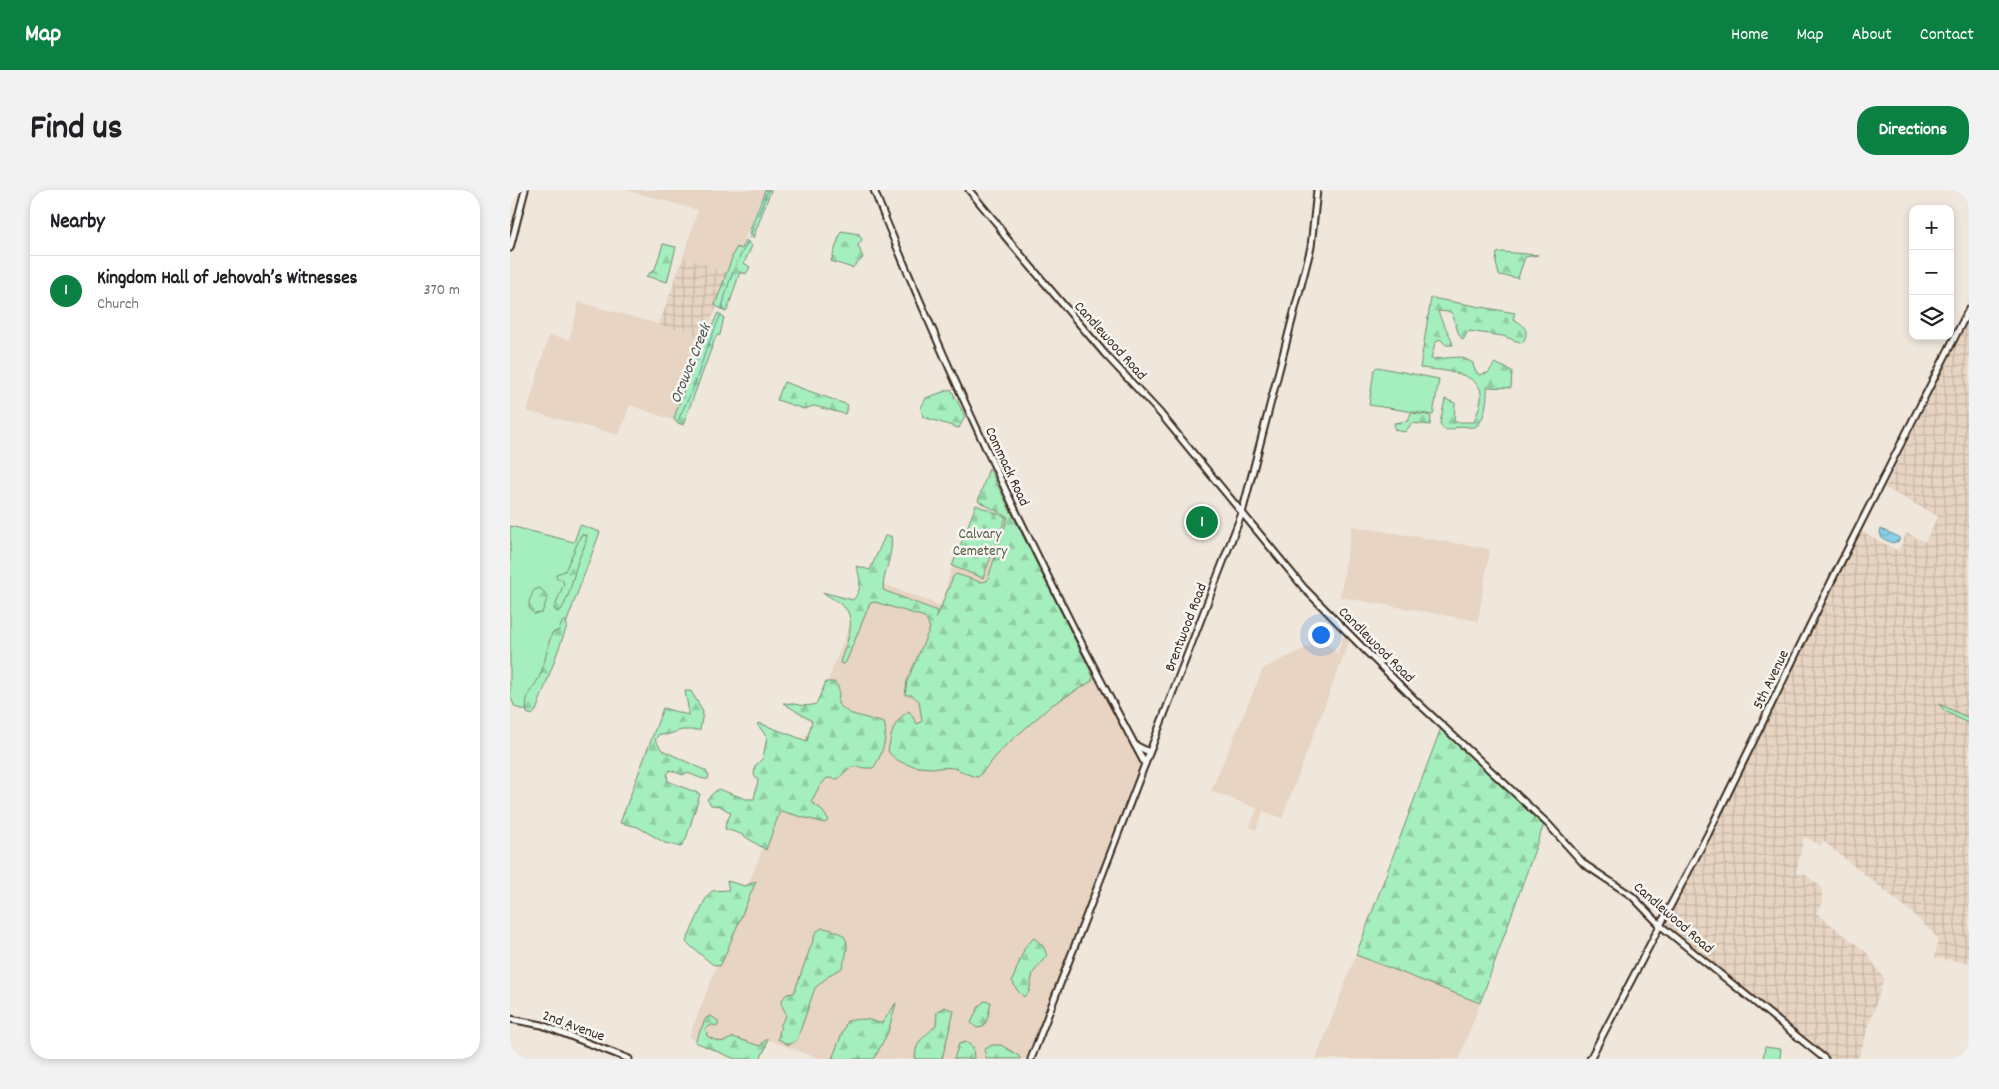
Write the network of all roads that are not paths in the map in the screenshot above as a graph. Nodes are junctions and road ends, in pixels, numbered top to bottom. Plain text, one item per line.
1 (525, 190) edge
2 (874, 190) edge
3 (969, 190) edge
4 (1317, 190) edge
5 (510, 248) edge
6 (1969, 309) edge
7 (1242, 513) junction
8 (1134, 745) junction
9 (1149, 752) junction
10 (1145, 764) junction
11 (1661, 926) junction
12 (510, 1019) edge
13 (629, 1059) edge
14 (1031, 1059) edge
15 (1590, 1059) edge
16 (1825, 1059) edge

1 - 5 street
2 - 8 street, Commack Road
3 - 7 street, Candlewood Road
4 - 7 street, Brentwood Road
6 - 11 street, 5th Avenue
7 - 9 street, Brentwood Road
7 - 11 street, Candlewood Road
8 - 9 street
8 - 10 street, Commack Road
9 - 10 street, Brentwood Road
10 - 14 street, Brentwood Road
11 - 15 street, 5th Avenue
11 - 16 street, Candlewood Road
12 - 13 street, 2nd Avenue

